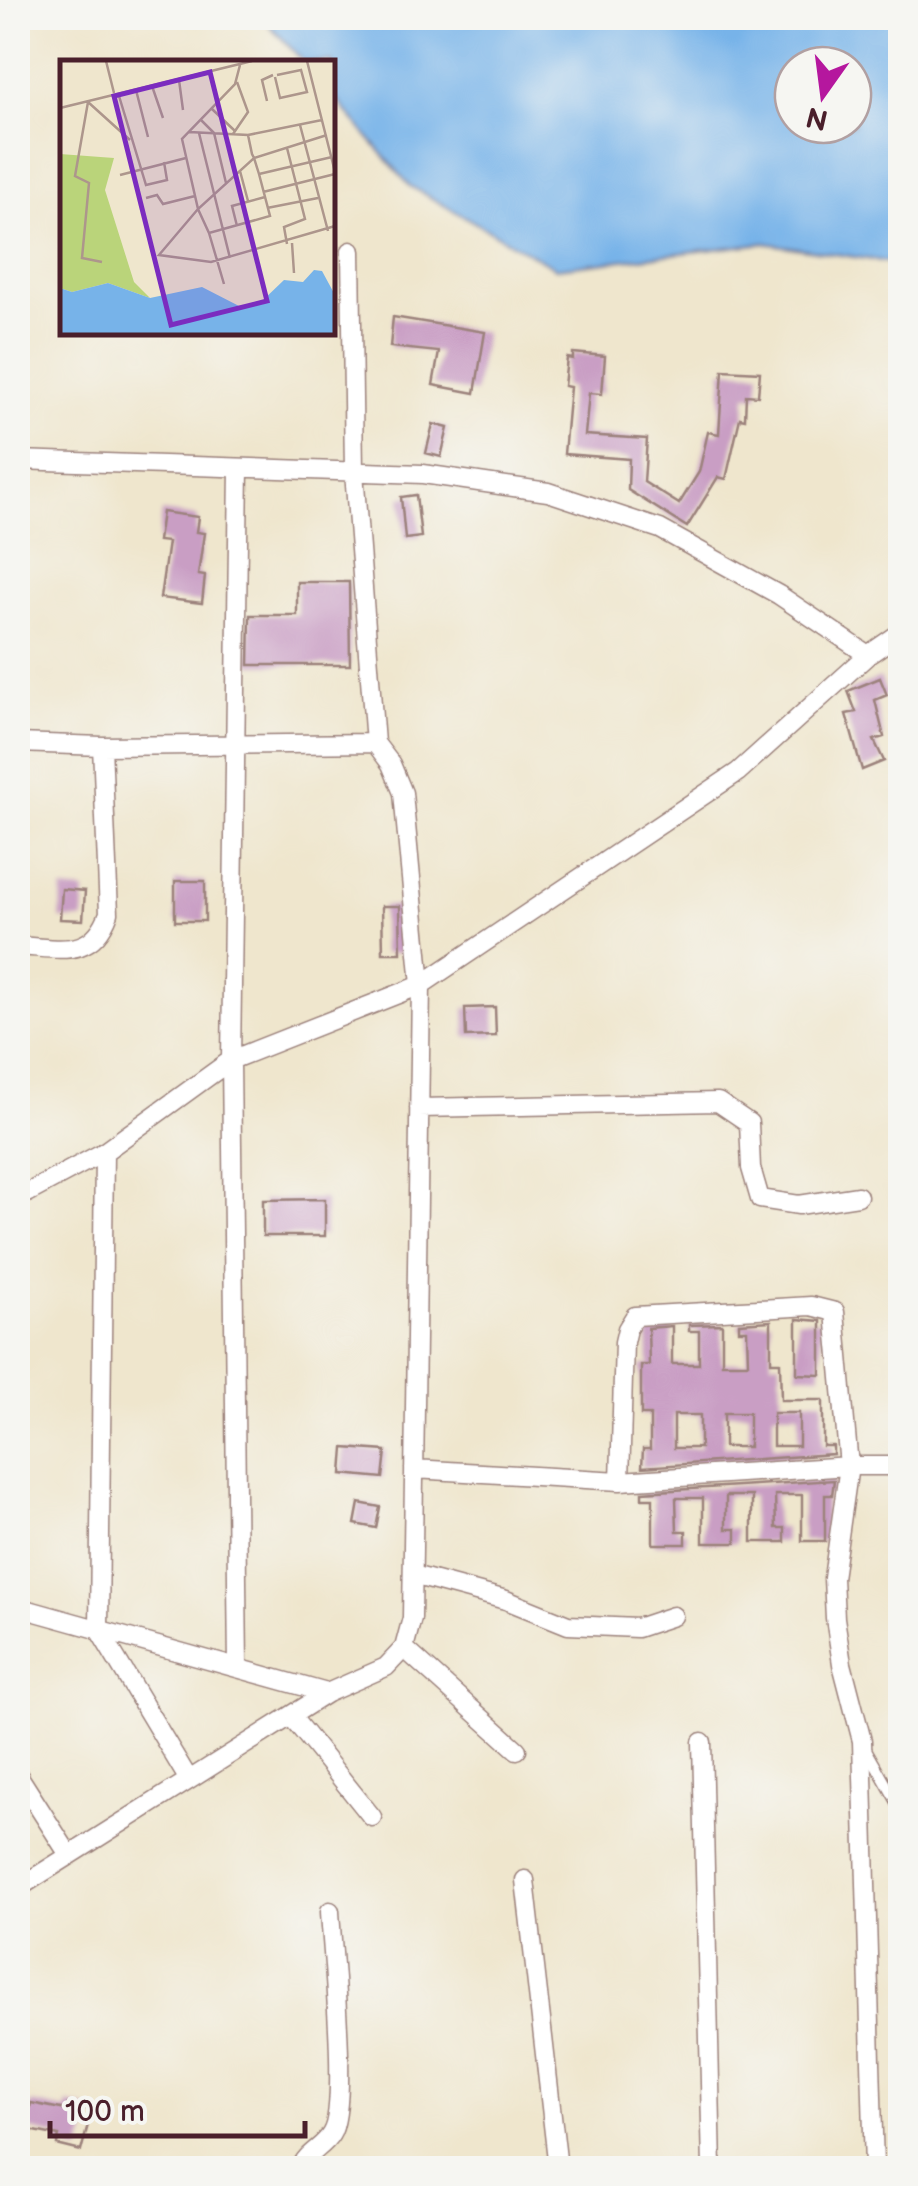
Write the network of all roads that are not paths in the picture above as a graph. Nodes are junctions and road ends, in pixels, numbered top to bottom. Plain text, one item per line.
1 (351, 251) dead end
2 (18, 460) edge
3 (239, 468) junction
4 (354, 472) junction
5 (900, 633) edge
6 (868, 655) junction
7 (376, 742) junction
8 (18, 743) edge
9 (236, 744) junction
10 (102, 746) junction
11 (18, 946) edge
12 (421, 985) junction
13 (231, 1060) junction
14 (419, 1108) junction
15 (104, 1152) junction
16 (858, 1196) dead end
17 (18, 1198) edge
18 (848, 1466) junction
19 (900, 1466) edge
20 (414, 1469) junction
21 (620, 1481) junction
22 (412, 1576) junction
23 (18, 1606) edge
24 (673, 1616) dead end
25 (100, 1630) junction
26 (404, 1648) junction
27 (238, 1668) junction
28 (326, 1694) junction
29 (291, 1716) junction
30 (862, 1741) junction
31 (702, 1742) dead end
32 (516, 1750) dead end
33 (18, 1775) edge
34 (189, 1780) junction
35 (900, 1808) edge
36 (372, 1817) dead end
37 (70, 1856) junction
38 (526, 1880) dead end
39 (18, 1888) edge
40 (330, 1912) dead end
41 (301, 2168) edge
42 (558, 2168) edge
43 (712, 2168) edge
44 (874, 2168) edge

1 - 4 street
2 - 3 street
3 - 4 street
3 - 9 street
4 - 6 street
4 - 7 street
5 - 6 street
6 - 12 street
7 - 9 street
7 - 12 street
8 - 10 street
9 - 10 street
9 - 13 street
10 - 11 street
12 - 13 street
12 - 14 street
13 - 15 street
13 - 27 street
14 - 16 street
14 - 20 street
15 - 17 street
15 - 25 street
18 - 19 street
18 - 21 street
18 - 21 street
18 - 30 street
20 - 21 street
20 - 22 street
22 - 24 street
22 - 26 street
23 - 25 street
25 - 27 street
25 - 34 street
26 - 28 street
26 - 32 street
27 - 28 street
28 - 29 street
29 - 34 street
29 - 36 street
30 - 35 lane
30 - 44 street
31 - 43 street
33 - 37 street
34 - 37 street
37 - 39 street
38 - 42 street
40 - 41 street

